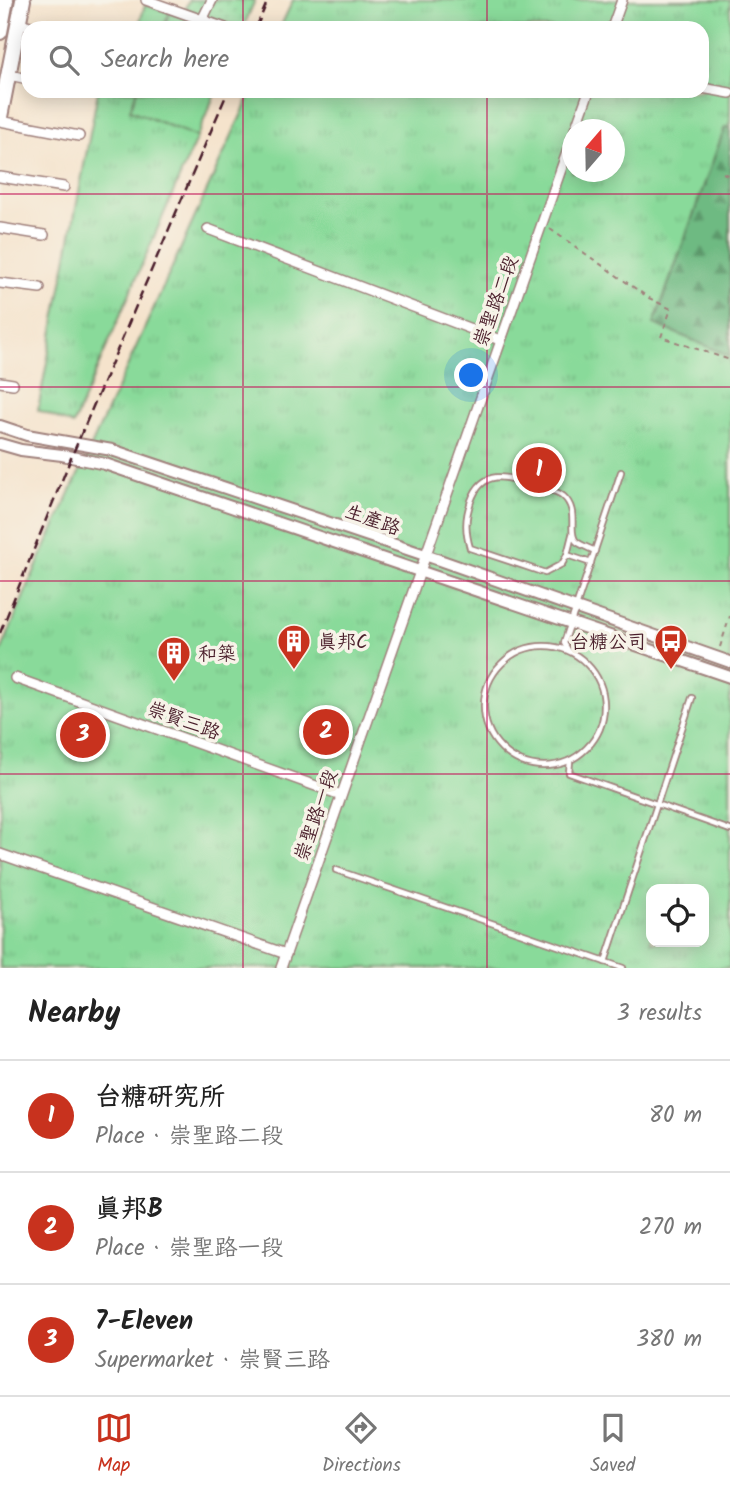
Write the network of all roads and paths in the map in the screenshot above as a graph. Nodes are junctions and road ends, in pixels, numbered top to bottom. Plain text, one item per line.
1 (6, 0) edge
2 (23, 0) edge
3 (148, 0) edge
4 (212, 0) edge
5 (622, 0) edge
6 (202, 19) junction
7 (207, 21) edge
8 (614, 21) edge
9 (19, 23) joint
10 (0, 29) edge
11 (9, 75) junction
12 (21, 78) edge
13 (709, 89) edge
14 (730, 93) edge
15 (586, 98) edge
16 (0, 119) edge
17 (579, 119) edge
18 (79, 136) dead end
19 (562, 166) edge
20 (723, 173) dead end
21 (730, 176) edge
22 (0, 177) edge
23 (64, 187) dead end
24 (542, 223) junction
25 (0, 228) edge
26 (208, 229) dead end
27 (44, 235) dead end
28 (0, 283) edge
29 (40, 288) dead end
30 (500, 340) junction
31 (730, 360) edge
32 (0, 382) edge
33 (13, 384) dead end
34 (0, 426) edge
35 (0, 444) edge
36 (621, 472) dead end
37 (572, 534) junction
38 (595, 551) junction
39 (425, 555) junction
40 (567, 555) junction
41 (591, 563) junction
42 (420, 570) junction
43 (576, 609) junction
44 (730, 616) edge
45 (572, 623) junction
46 (568, 651) junction
47 (716, 657) junction
48 (730, 662) edge
49 (730, 677) edge
50 (15, 678) dead end
51 (692, 698) dead end
52 (570, 760) junction
53 (341, 795) junction
54 (657, 805) junction
55 (730, 831) edge
56 (0, 855) edge
57 (336, 870) dead end
58 (286, 954) junction
59 (605, 962) junction
60 (281, 968) edge
61 (623, 968) edge

1 - 10 main road
2 - 9 main road
3 - 6 street
4 - 6 street
5 - 8 street
6 - 7 street
9 - 11 main road
11 - 12 street
11 - 16 main road
13 - 14 street
15 - 17 street
16 - 18 street
19 - 24 street, 崇聖路二段
20 - 21 path
22 - 23 street
24 - 30 street, 崇聖路二段
24 - 31 path
25 - 27 street
26 - 30 street
28 - 29 street
30 - 39 street, 崇聖路二段
32 - 33 street
34 - 39 street, 生產路
35 - 42 street, 生產路
36 - 38 lane
37 - 38 lane
37 - 40 lane
37 - 40 lane
38 - 41 lane
39 - 42 street, 崇聖路一段
39 - 43 street, 生產路
40 - 41 lane
41 - 43 lane
42 - 45 street, 生產路
42 - 53 street, 崇聖路一段
43 - 45 lane
43 - 47 street, 生產路
44 - 47 path
45 - 46 lane
45 - 49 street, 生產路
46 - 52 lane
46 - 52 lane
47 - 48 street, 生產路
50 - 53 street, 崇賢三路
51 - 54 lane
52 - 54 lane
53 - 58 street, 崇聖路一段
54 - 55 lane
54 - 59 lane
56 - 58 street
57 - 59 lane
58 - 60 street, 崇聖路一段
59 - 61 lane

